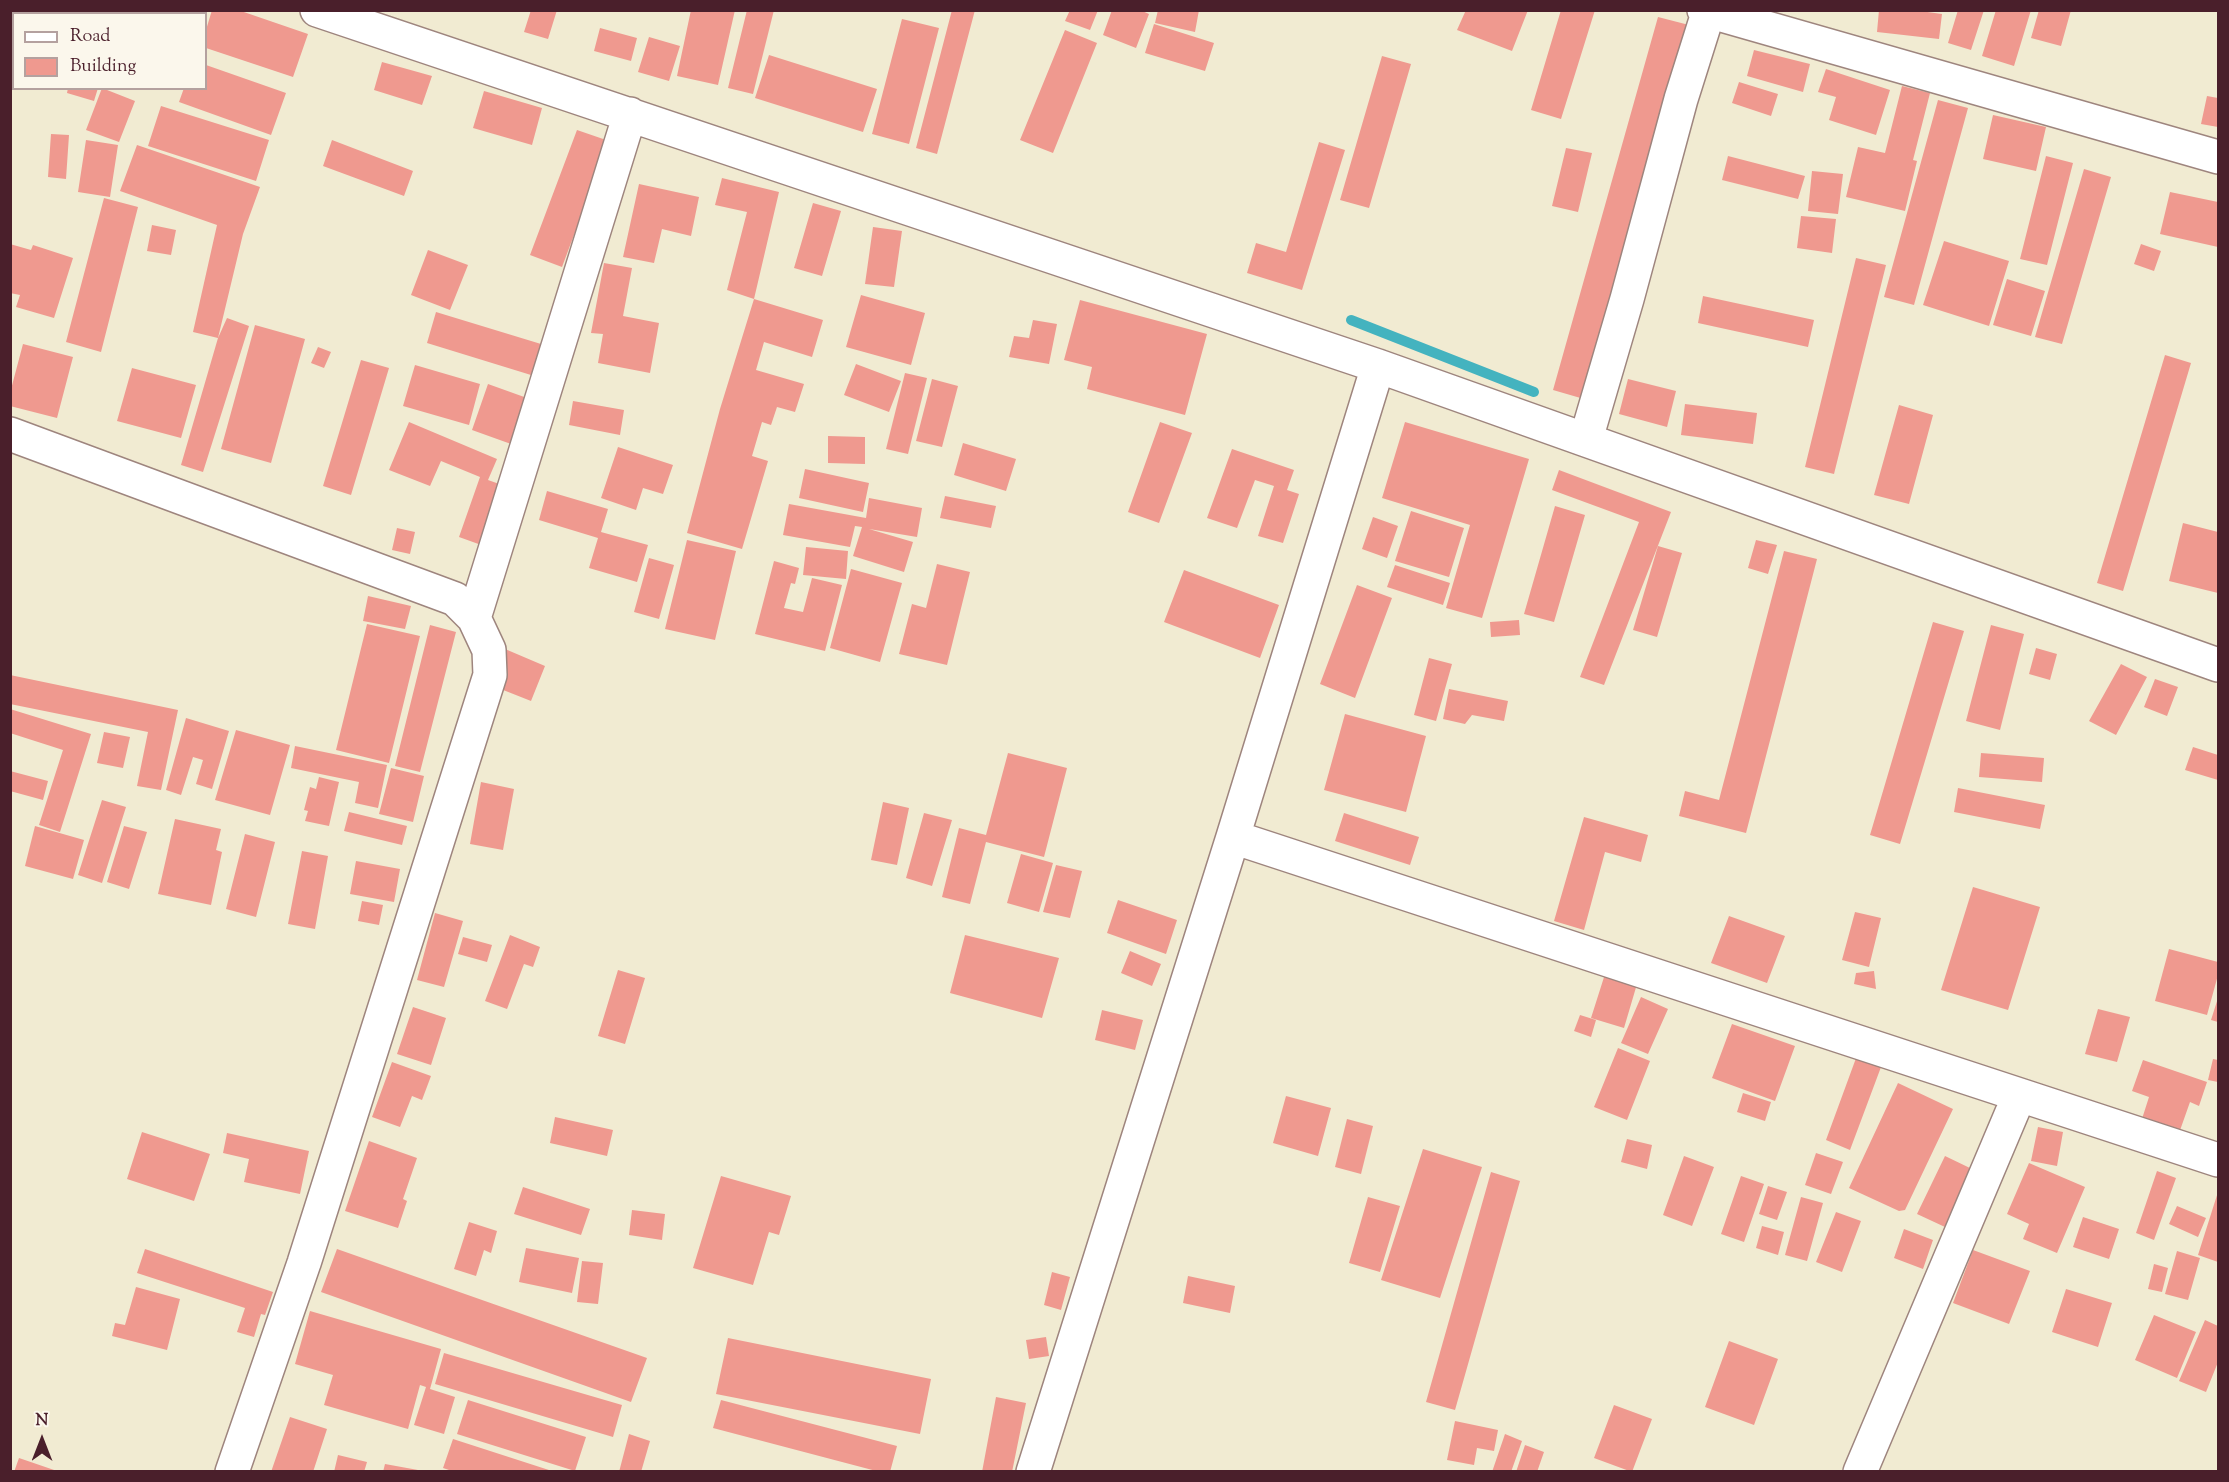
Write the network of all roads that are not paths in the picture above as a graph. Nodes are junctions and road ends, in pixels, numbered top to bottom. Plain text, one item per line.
1 (317, 10) edge
2 (1707, 11) edge
3 (630, 114) junction
4 (2218, 158) edge
5 (1378, 366) junction
6 (10, 434) edge
7 (1586, 440) junction
8 (474, 618) junction
9 (2218, 665) edge
10 (1233, 837) junction
11 (2019, 1096) junction
12 (2218, 1160) edge
13 (232, 1472) edge
14 (1033, 1472) edge
15 (1860, 1472) edge

1 - 3 street
2 - 4 street
2 - 7 street
3 - 5 street
3 - 8 street
5 - 7 street
5 - 10 street
6 - 8 street
7 - 9 street
8 - 13 street
10 - 11 street
10 - 14 street
11 - 12 street
11 - 15 street

